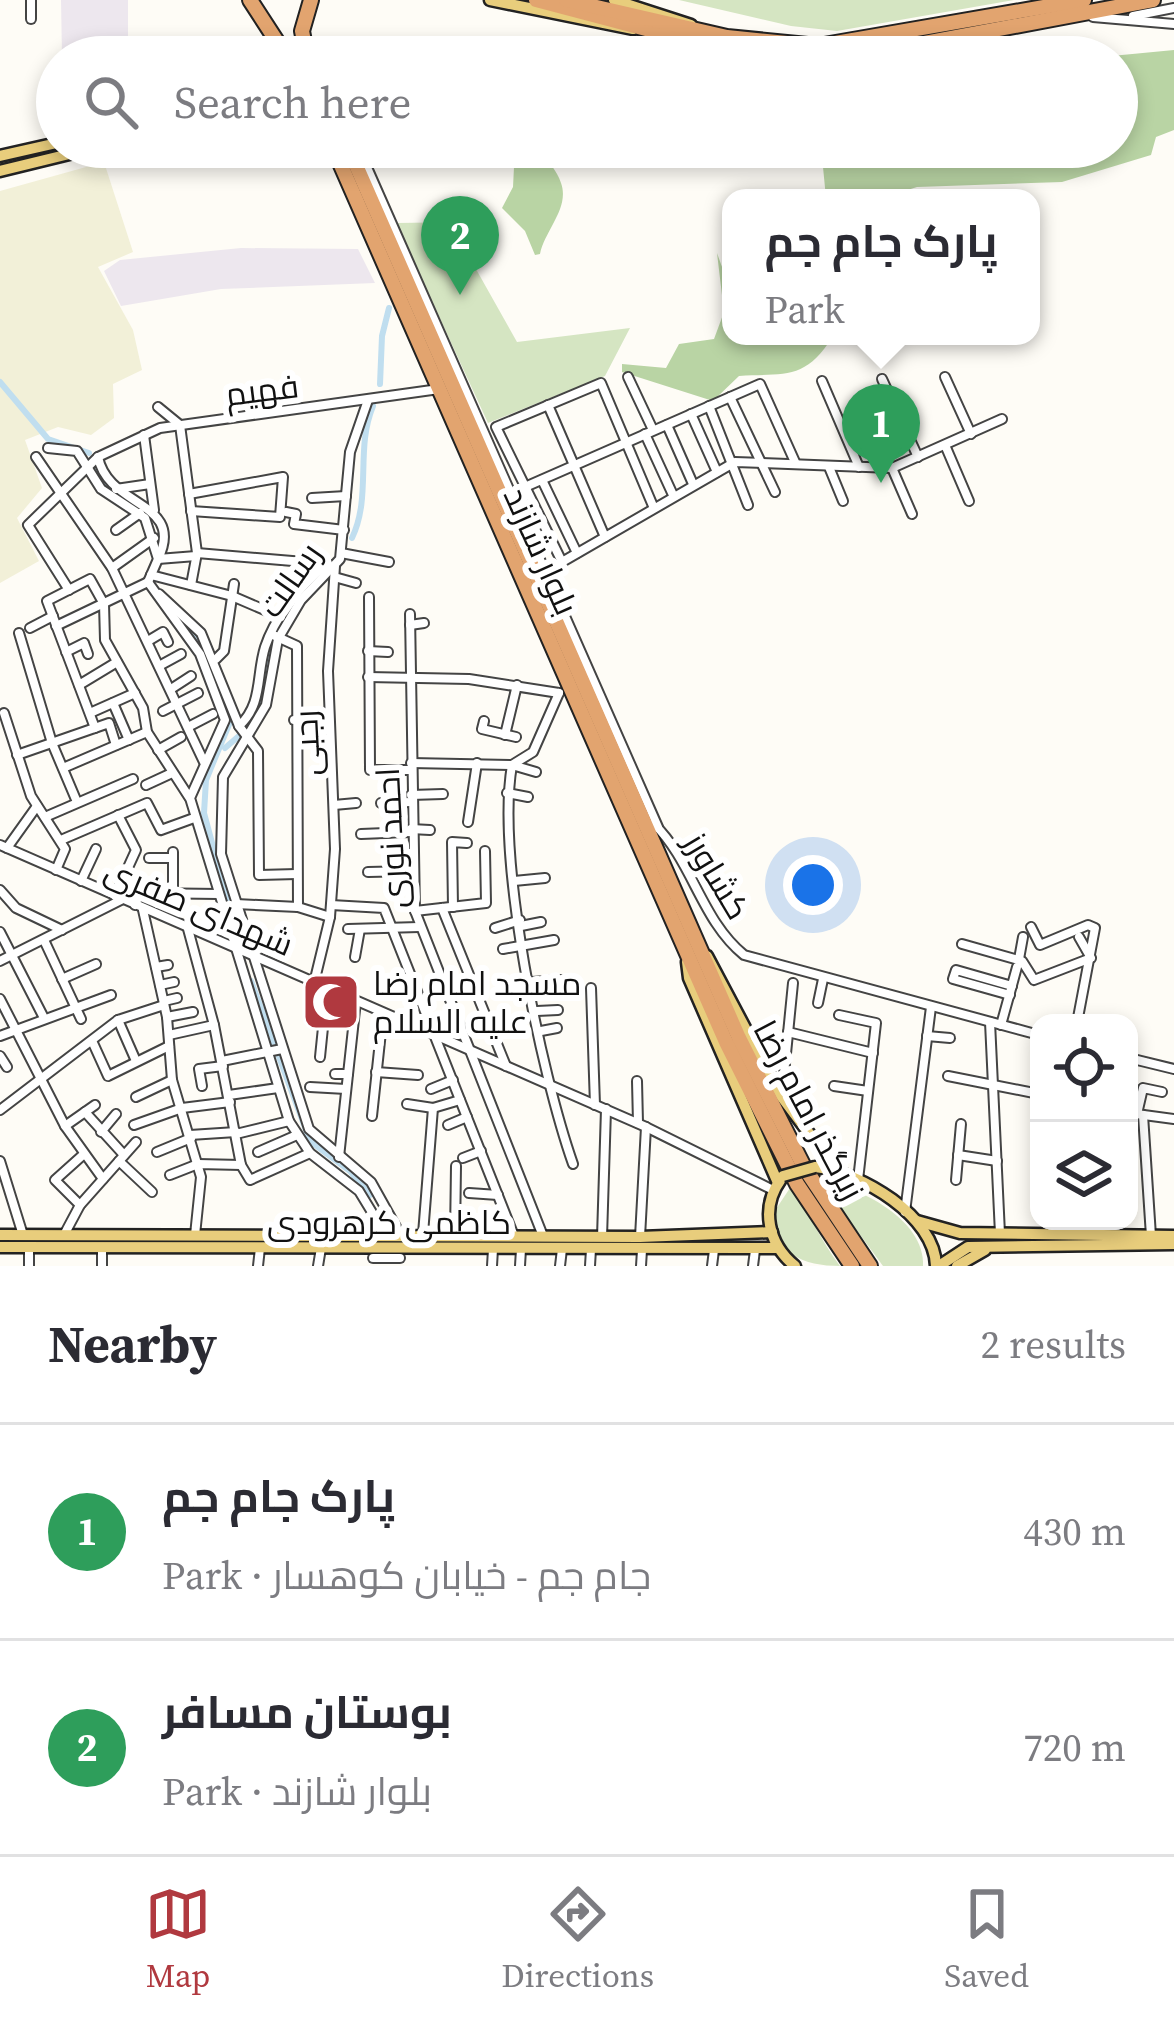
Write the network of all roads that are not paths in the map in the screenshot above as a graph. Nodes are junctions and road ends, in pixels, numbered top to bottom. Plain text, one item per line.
1 (31, 0) edge
2 (296, 0) edge
3 (310, 0) edge
4 (490, 0) edge
5 (614, 0) edge
6 (1084, 0) edge
7 (1153, 0) edge
8 (551, 2) edge
9 (255, 3) edge
10 (1174, 8) edge
11 (1074, 15) junction
12 (304, 18) junction
13 (1120, 19) junction
14 (31, 20) dead end
15 (1174, 24) edge
16 (635, 29) junction
17 (699, 30) junction
18 (275, 36) edge
19 (305, 36) edge
20 (664, 36) edge
21 (732, 36) edge
22 (888, 36) edge
23 (962, 36) edge
24 (36, 147) edge
25 (0, 156) edge
26 (36, 162) edge
27 (342, 168) edge
28 (358, 168) edge
29 (365, 168) edge
30 (0, 171) edge
31 (376, 200) junction
32 (628, 377) dead end
33 (945, 377) dead end
34 (882, 379) dead end
35 (822, 381) dead end
36 (441, 389) junction
37 (730, 398) junction
38 (368, 400) junction
39 (548, 405) junction
40 (158, 406) dead end
41 (709, 406) junction
42 (692, 414) junction
43 (1002, 418) dead end
44 (180, 424) junction
45 (668, 425) junction
46 (649, 433) junction
47 (971, 434) junction
48 (144, 435) junction
49 (626, 443) junction
50 (945, 446) junction
51 (48, 448) dead end
52 (36, 457) dead end
53 (918, 457) junction
54 (759, 460) junction
55 (93, 461) junction
56 (735, 462) junction
57 (796, 464) junction
58 (574, 466) junction
59 (829, 466) junction
60 (859, 467) junction
61 (892, 468) junction
62 (717, 472) junction
63 (542, 480) junction
64 (150, 484) junction
65 (693, 484) junction
66 (114, 489) junction
67 (775, 492) dead end
68 (513, 493) junction
69 (189, 494) junction
70 (673, 495) junction
71 (62, 496) junction
72 (346, 496) junction
73 (312, 498) dead end
74 (843, 501) dead end
75 (969, 501) dead end
76 (748, 505) dead end
77 (653, 506) junction
78 (154, 512) junction
79 (191, 512) junction
80 (140, 513) junction
81 (283, 514) junction
82 (911, 514) dead end
83 (116, 530) dead end
84 (344, 530) junction
85 (155, 537) junction
86 (605, 537) junction
87 (341, 553) junction
88 (578, 553) junction
89 (196, 555) junction
90 (158, 559) junction
91 (388, 562) dead end
92 (562, 562) junction
93 (542, 563) junction
94 (330, 565) junction
95 (112, 568) junction
96 (150, 578) junction
97 (338, 578) junction
98 (548, 578) junction
99 (356, 583) dead end
100 (234, 584) dead end
101 (191, 585) junction
102 (69, 590) junction
103 (124, 593) junction
104 (157, 594) junction
105 (232, 596) junction
106 (369, 597) dead end
107 (104, 604) junction
108 (280, 617) junction
109 (55, 621) junction
110 (424, 623) dead end
111 (31, 628) dead end
112 (570, 628) junction
113 (19, 633) dead end
114 (274, 637) junction
115 (148, 641) junction
116 (168, 642) dead end
117 (368, 651) junction
118 (66, 652) junction
119 (388, 652) dead end
120 (88, 654) dead end
121 (181, 654) dead end
122 (216, 659) junction
123 (117, 662) junction
124 (159, 666) junction
125 (191, 676) dead end
126 (368, 677) junction
127 (411, 677) junction
128 (79, 685) junction
129 (518, 685) junction
130 (171, 689) junction
131 (572, 689) junction
132 (136, 693) junction
133 (198, 693) dead end
134 (113, 703) junction
135 (178, 703) junction
136 (163, 711) dead end
137 (4, 713) dead end
138 (90, 713) junction
139 (213, 714) dead end
140 (294, 720) junction
141 (329, 720) junction
142 (484, 722) dead end
143 (239, 726) junction
144 (188, 727) junction
145 (95, 728) junction
146 (147, 732) junction
147 (181, 737) dead end
148 (129, 740) junction
149 (249, 741) junction
150 (52, 743) junction
151 (116, 745) junction
152 (158, 750) junction
153 (17, 755) junction
154 (477, 763) junction
155 (205, 764) junction
156 (512, 765) junction
157 (411, 766) junction
158 (63, 768) junction
159 (536, 772) dead end
160 (172, 773) junction
161 (223, 777) junction
162 (133, 779) dead end
163 (146, 785) dead end
164 (507, 793) junction
165 (443, 794) dead end
166 (528, 797) dead end
167 (190, 798) junction
168 (411, 799) junction
169 (76, 802) junction
170 (356, 803) dead end
171 (381, 803) dead end
172 (334, 805) junction
173 (37, 806) junction
174 (118, 815) junction
175 (640, 815) junction
176 (45, 817) junction
177 (194, 818) junction
178 (468, 822) dead end
179 (658, 827) junction
180 (430, 830) dead end
181 (411, 831) junction
182 (362, 834) dead end
183 (62, 840) junction
184 (467, 843) dead end
185 (3, 846) edge
186 (97, 850) dead end
187 (485, 851) dead end
188 (149, 858) dead end
189 (56, 870) junction
190 (368, 872) dead end
191 (412, 872) junction
192 (297, 874) junction
193 (545, 878) dead end
194 (81, 881) junction
195 (514, 881) junction
196 (0, 890) edge
197 (173, 893) junction
198 (219, 893) junction
199 (119, 898) junction
200 (236, 904) junction
201 (331, 904) junction
202 (139, 906) junction
203 (453, 907) junction
204 (298, 908) junction
205 (442, 908) junction
206 (415, 911) junction
207 (330, 917) junction
208 (541, 922) dead end
209 (521, 923) junction
210 (419, 927) junction
211 (1031, 927) dead end
212 (188, 928) junction
213 (495, 928) dead end
214 (348, 929) dead end
215 (360, 929) junction
216 (392, 929) junction
217 (63, 931) junction
218 (0, 932) edge
219 (1023, 937) dead end
220 (1079, 938) dead end
221 (44, 940) junction
222 (554, 940) dead end
223 (962, 944) dead end
224 (525, 945) junction
225 (235, 948) junction
226 (503, 950) dead end
227 (693, 950) junction
228 (12, 956) junction
229 (253, 956) junction
230 (355, 957) dead end
231 (1091, 958) junction
232 (0, 961) edge
233 (1018, 963) junction
234 (96, 964) dead end
235 (168, 964) dead end
236 (156, 968) junction
237 (704, 975) junction
238 (62, 979) junction
239 (823, 979) junction
240 (174, 982) dead end
241 (314, 983) junction
242 (794, 983) dead end
243 (160, 985) junction
244 (563, 985) dead end
245 (533, 987) junction
246 (327, 988) junction
247 (591, 988) dead end
248 (1011, 990) junction
249 (111, 995) dead end
250 (177, 998) dead end
251 (0, 999) edge
252 (356, 1001) junction
253 (164, 1003) junction
254 (818, 1003) dead end
255 (76, 1007) junction
256 (931, 1007) junction
257 (558, 1010) dead end
258 (537, 1011) junction
259 (193, 1012) dead end
260 (383, 1013) junction
261 (1079, 1014) edge
262 (839, 1015) dead end
263 (44, 1017) junction
264 (167, 1017) junction
265 (82, 1019) dead end
266 (118, 1020) junction
267 (990, 1022) junction
268 (214, 1025) junction
269 (1001, 1025) junction
270 (15, 1028) junction
271 (557, 1028) dead end
272 (541, 1030) junction
273 (788, 1032) junction
274 (1030, 1033) edge
275 (435, 1035) junction
276 (0, 1036) edge
277 (928, 1036) junction
278 (950, 1038) dead end
279 (168, 1041) junction
280 (93, 1043) junction
281 (282, 1048) junction
282 (470, 1050) junction
283 (872, 1053) junction
284 (267, 1054) junction
285 (0, 1055) edge
286 (320, 1057) dead end
287 (1138, 1060) edge
288 (136, 1061) junction
289 (222, 1064) junction
290 (506, 1066) junction
291 (7, 1067) dead end
292 (1174, 1069) edge
293 (376, 1072) junction
294 (335, 1074) dead end
295 (348, 1074) junction
296 (418, 1075) dead end
297 (948, 1076) dead end
298 (44, 1080) junction
299 (172, 1080) junction
300 (453, 1080) junction
301 (637, 1081) dead end
302 (993, 1084) junction
303 (551, 1085) junction
304 (834, 1085) dead end
305 (202, 1086) dead end
306 (310, 1087) dead end
307 (278, 1088) junction
308 (431, 1088) dead end
309 (346, 1089) junction
310 (868, 1091) junction
311 (1030, 1092) edge
312 (1162, 1092) dead end
313 (781, 1096) junction
314 (136, 1097) dead end
315 (230, 1099) junction
316 (460, 1100) junction
317 (407, 1104) dead end
318 (95, 1105) dead end
319 (595, 1105) junction
320 (1138, 1107) edge
321 (182, 1108) junction
322 (433, 1108) junction
323 (606, 1109) junction
324 (0, 1110) edge
325 (85, 1112) junction
326 (116, 1114) dead end
327 (1138, 1114) edge
328 (371, 1115) dead end
329 (467, 1117) junction
330 (1174, 1119) edge
331 (289, 1121) junction
332 (1137, 1122) edge
333 (961, 1124) dead end
334 (134, 1125) dead end
335 (448, 1125) dead end
336 (642, 1125) junction
337 (65, 1126) junction
338 (101, 1132) junction
339 (236, 1133) junction
340 (191, 1136) junction
341 (297, 1136) junction
342 (136, 1142) dead end
343 (481, 1151) junction
344 (157, 1152) dead end
345 (258, 1152) dead end
346 (310, 1153) junction
347 (84, 1154) junction
348 (958, 1155) junction
349 (339, 1157) junction
350 (122, 1158) junction
351 (0, 1161) edge
352 (997, 1161) junction
353 (198, 1164) junction
354 (241, 1165) junction
355 (573, 1165) dead end
356 (839, 1173) junction
357 (170, 1175) dead end
358 (104, 1179) junction
359 (956, 1180) dead end
360 (858, 1181) junction
361 (778, 1183) junction
362 (152, 1192) dead end
363 (470, 1193) dead end
364 (498, 1195) junction
365 (382, 1198) junction
366 (80, 1205) junction
367 (368, 1205) junction
368 (905, 1212) junction
369 (917, 1221) junction
370 (1063, 1230) edge
371 (772, 1232) junction
372 (952, 1232) junction
373 (423, 1234) junction
374 (736, 1234) junction
375 (0, 1235) edge
376 (64, 1235) junction
377 (195, 1235) junction
378 (455, 1235) junction
379 (514, 1236) junction
380 (543, 1236) junction
381 (1063, 1236) junction
382 (1150, 1236) junction
383 (602, 1237) junction
384 (998, 1240) junction
385 (1174, 1240) edge
386 (26, 1241) junction
387 (641, 1243) junction
388 (267, 1244) junction
389 (0, 1247) edge
390 (102, 1248) junction
391 (321, 1248) junction
392 (778, 1248) junction
393 (493, 1249) junction
394 (521, 1249) junction
395 (562, 1249) junction
396 (591, 1250) junction
397 (714, 1250) junction
398 (737, 1250) junction
399 (755, 1250) junction
400 (373, 1251) edge
401 (401, 1251) edge
402 (956, 1252) junction
403 (29, 1266) edge
404 (102, 1266) edge
405 (258, 1266) edge
406 (318, 1266) edge
407 (492, 1266) edge
408 (520, 1266) edge
409 (560, 1266) edge
410 (590, 1266) edge
411 (641, 1266) edge
412 (712, 1266) edge
413 (753, 1266) edge
414 (795, 1266) edge
415 (852, 1266) edge
416 (870, 1266) edge
417 (938, 1266) edge
418 (957, 1266) edge

1 - 14 street
2 - 12 highway
3 - 12 highway
4 - 16 main road
5 - 17 main road
6 - 22 highway
7 - 11 highway
8 - 16 highway
8 - 17 highway
9 - 18 highway
10 - 13 street
11 - 13 street
11 - 23 highway
12 - 19 highway
13 - 15 street
16 - 20 highway
17 - 21 highway
24 - 25 main road
26 - 30 main road
27 - 36 highway, بلوار شازند
28 - 31 highway, بلوار شازند
29 - 31 street
31 - 68 highway, بلوار شازند
32 - 46 street
33 - 47 street
34 - 53 street
35 - 60 street
36 - 38 street, فهیم
36 - 131 highway, بلوار شازند
37 - 41 street
37 - 54 street
37 - 57 street
38 - 44 street, فهیم
38 - 72 street, رسالت
39 - 49 street
39 - 58 street
39 - 68 street
40 - 44 street
41 - 42 street
41 - 56 street
42 - 45 street
42 - 62 street
43 - 47 street
44 - 48 street, فهیم
44 - 69 street
45 - 46 street
45 - 65 street
46 - 49 street
46 - 70 street
47 - 50 street
48 - 55 street, فهیم
48 - 64 street
49 - 58 street
49 - 77 street
50 - 53 street
50 - 75 street
51 - 55 street
52 - 71 street
53 - 61 street
54 - 56 street
54 - 57 street
54 - 67 street
55 - 66 street
55 - 71 street, فهیم
55 - 80 street
56 - 62 street
56 - 76 street
57 - 59 street
58 - 63 street
58 - 86 street
59 - 60 street
59 - 74 street
60 - 61 street
61 - 82 street
62 - 65 street
63 - 68 street
63 - 88 street
64 - 66 street
64 - 78 street
65 - 70 street
66 - 78 street
68 - 92 street
68 - 93 street
68 - 131 highway, بلوار شازند
69 - 79 street
69 - 81 street
70 - 77 street
71 - 95 street
71 - 102 street, فهیم
72 - 73 street
72 - 84 street, رسالت
77 - 86 street
78 - 90 street
79 - 81 street
79 - 89 street
80 - 83 street
80 - 85 street
81 - 84 street
84 - 87 street, رسالت
85 - 90 street
85 - 95 street
86 - 88 street
87 - 91 street
87 - 94 street, رسالت
88 - 92 street
89 - 90 street
89 - 94 street
89 - 101 street
90 - 96 street
92 - 93 street
92 - 98 street
93 - 98 street
94 - 97 street, رجبی
94 - 108 street
94 - 114 street, رسالت
95 - 103 street
96 - 101 street
96 - 103 street
96 - 104 street
97 - 99 street
97 - 141 street, رجبی
98 - 112 street
100 - 105 street
101 - 105 street
102 - 107 street
102 - 109 street
103 - 107 street
103 - 115 street
104 - 122 street
104 - 155 street
105 - 108 street
105 - 122 street
106 - 117 street
107 - 109 street
107 - 123 street
108 - 114 street
109 - 111 street
109 - 118 street
110 - 127 street, احمد نوری
112 - 131 street
112 - 179 street
113 - 150 street
114 - 140 street
114 - 143 street
114 - 149 street, رسالت
115 - 116 street
115 - 124 street
117 - 119 street
117 - 126 street
118 - 120 street
118 - 128 street
121 - 124 street
122 - 143 street
123 - 128 street
123 - 132 street
124 - 130 street
125 - 130 street
126 - 127 street
126 - 157 street
127 - 129 street
127 - 157 street, احمد نوری
128 - 138 street
129 - 131 street
129 - 142 street
130 - 135 street
131 - 156 street
131 - 175 highway, بلوار شازند
131 - 227 highway, بلوار شازند
132 - 134 street
132 - 146 street
133 - 135 street
134 - 138 street
134 - 148 street
135 - 136 street
135 - 144 street
137 - 153 street
138 - 145 street
139 - 144 street
140 - 141 street
140 - 192 street
141 - 172 street, رجبی
143 - 149 street
144 - 155 street
145 - 150 street
145 - 151 street
146 - 148 street
146 - 152 street
147 - 152 street
148 - 151 street
149 - 161 street, رسالت
149 - 192 street
150 - 153 street
150 - 158 street
151 - 158 street
152 - 160 street
153 - 173 street
154 - 156 street
154 - 157 street
154 - 178 street
155 - 161 street
155 - 167 street
156 - 159 street
156 - 164 street
157 - 168 street, احمد نوری
158 - 169 street
160 - 163 street
160 - 167 street
161 - 200 street
162 - 169 street
164 - 166 street
164 - 195 street
165 - 168 street
167 - 177 street
168 - 171 street
168 - 181 street, احمد نوری
169 - 176 street
170 - 172 street
172 - 201 street, رجبی
173 - 176 street
173 - 185 street
174 - 177 street
174 - 183 street
174 - 199 street
175 - 179 street, کشاورز
175 - 227 highway, بلوار شازند
176 - 183 street
177 - 198 street
179 - 239 street, کشاورز
180 - 181 street
181 - 182 street
181 - 191 street, احمد نوری
183 - 189 street
184 - 203 street
185 - 189 street, شهدای صفری
186 - 194 street
187 - 203 street
188 - 197 street
189 - 194 street, شهدای صفری
190 - 191 street
191 - 206 street, احمد نوری
192 - 204 street
193 - 195 street
194 - 199 street, شهدای صفری
195 - 209 street
196 - 217 street
197 - 198 street
197 - 202 street
198 - 225 street
199 - 202 street, شهدای صفری
199 - 217 street
200 - 204 street
200 - 229 street
201 - 207 street, رجبی
201 - 216 street
202 - 212 street, شهدای صفری
202 - 236 street
203 - 205 street
204 - 207 street
205 - 206 street
205 - 290 street
206 - 210 street, احمد نوری
207 - 241 street, رجبی
208 - 209 street
209 - 213 street
209 - 224 street
210 - 216 street
210 - 282 street, احمد نوری
211 - 231 street
212 - 225 street, شهدای صفری
212 - 268 street
214 - 215 street
215 - 216 street
215 - 230 street
216 - 275 street
217 - 221 street
218 - 228 street
219 - 233 street
220 - 231 street
221 - 228 street
221 - 238 street
222 - 224 street
223 - 233 street
224 - 226 street
224 - 245 street
225 - 229 street, شهدای صفری
225 - 284 street
227 - 237 highway, بلوار شازند
227 - 313 main road
227 - 361 main road
228 - 232 street
228 - 263 street
229 - 241 street, شهدای صفری
229 - 281 street
231 - 233 street
231 - 261 street
233 - 248 street
234 - 238 street
235 - 236 street
236 - 243 street
237 - 415 highway, زیرگذر امام رضا
237 - 416 highway, زیرگذر امام رضا
238 - 255 street
239 - 254 street
239 - 256 street, کشاورز
240 - 243 street
241 - 246 street, شهدای صفری
242 - 273 street
243 - 253 street
244 - 245 street
245 - 258 street
246 - 252 street, شهدای صفری
246 - 286 street
247 - 319 street
248 - 248 street
248 - 269 street
249 - 255 street
250 - 253 street
251 - 270 street
252 - 260 street, شهدای صفری
252 - 295 street
253 - 264 street
253 - 266 street
255 - 263 street
255 - 265 street
256 - 267 street, کشاورز
256 - 277 street
257 - 258 street
258 - 272 street
259 - 264 street
260 - 275 street, شهدای صفری
260 - 293 street
262 - 283 street
263 - 270 street
264 - 279 street
266 - 280 street
266 - 288 street
267 - 269 street, کشاورز
267 - 302 street
268 - 279 street
268 - 289 street
269 - 274 street, کشاورز
270 - 276 street
270 - 298 street
271 - 272 street
272 - 303 street
273 - 283 street
273 - 313 street
275 - 282 street, شهدای صفری
275 - 300 street
277 - 278 street
277 - 368 street
279 - 288 street
279 - 299 street
280 - 288 street
280 - 298 street
281 - 284 street
281 - 349 street
282 - 290 street, شهدای صفری
282 - 380 street, احمد نوری
283 - 310 street
284 - 289 street
284 - 307 street
285 - 291 street
287 - 292 street
289 - 305 street
289 - 315 street
290 - 303 street, شهدای صفری
293 - 296 street
293 - 328 street
294 - 295 street
295 - 309 street
297 - 302 street
298 - 324 street
298 - 337 street
299 - 314 street
299 - 321 street
300 - 308 street
300 - 316 street
301 - 336 street
302 - 311 street
302 - 352 street
303 - 319 street, شهدای صفری
303 - 355 street
304 - 310 street
306 - 309 street
307 - 315 street
307 - 331 street
309 - 349 street
310 - 360 street
312 - 320 street
313 - 356 main road
315 - 321 street
315 - 339 street
316 - 322 street
316 - 329 street
317 - 322 street
318 - 325 street
319 - 323 street, شهدای صفری
321 - 334 street
321 - 340 street
322 - 373 street
323 - 336 street, شهدای صفری
323 - 383 street
325 - 337 street
325 - 338 street
326 - 338 street
327 - 330 street
329 - 335 street
329 - 343 street
331 - 339 street
331 - 341 street
332 - 382 street
333 - 348 street
336 - 361 street, شهدای صفری
336 - 387 street
337 - 347 street
338 - 350 street
339 - 340 street
339 - 354 street
340 - 344 street
340 - 353 street
341 - 345 street
341 - 346 street
342 - 350 street
343 - 364 street
343 - 378 street
346 - 354 street
346 - 367 street
347 - 358 street
347 - 366 street
348 - 352 street
348 - 359 street
349 - 365 street
350 - 358 street
350 - 362 street
351 - 386 street
352 - 384 street
353 - 354 street
353 - 357 street
353 - 377 street
356 - 360 main road
356 - 361 main road, bridge
358 - 366 street
360 - 368 main road
361 - 371 main road
363 - 364 street
364 - 379 street
365 - 367 street
365 - 401 street
366 - 376 street
367 - 400 street
368 - 369 main road
369 - 372 main road
369 - 417 main road
370 - 381 street
371 - 374 main road, کاظمی کرهرودی
371 - 392 main road
372 - 384 main road
372 - 402 main road
373 - 378 main road, کاظمی کرهرودی
373 - 401 main road, کاظمی کرهرودی
374 - 387 main road, کاظمی کرهرودی
374 - 398 main road
375 - 386 main road, کاظمی کرهرودی
376 - 377 main road, کاظمی کرهرودی
376 - 386 main road, کاظمی کرهرودی
377 - 388 main road, کاظمی کرهرودی
378 - 379 main road, کاظمی کرهرودی
379 - 380 main road, کاظمی کرهرودی
380 - 383 main road, کاظمی کرهرودی
381 - 382 main road
381 - 384 main road
382 - 385 main road
383 - 387 main road, کاظمی کرهرودی
384 - 385 main road
384 - 402 main road
384 - 418 main road
386 - 389 main road, کاظمی کرهرودی
386 - 390 main road, کاظمی کرهرودی
386 - 403 street
387 - 396 main road, کاظمی کرهرودی
387 - 397 main road, کاظمی کرهرودی
387 - 411 street
388 - 390 main road, کاظمی کرهرودی
388 - 391 main road, کاظمی کرهرودی
388 - 400 main road, کاظمی کرهرودی
388 - 405 street
390 - 404 street
391 - 400 main road, کاظمی کرهرودی
391 - 406 street
392 - 399 main road, کاظمی کرهرودی
392 - 414 main road
393 - 394 main road, کاظمی کرهرودی
393 - 401 main road, کاظمی کرهرودی
393 - 407 street
394 - 395 main road, کاظمی کرهرودی
394 - 408 street
395 - 396 main road, کاظمی کرهرودی
395 - 409 street
396 - 410 street
397 - 398 main road, کاظمی کرهرودی
397 - 412 street
398 - 399 main road, کاظمی کرهرودی
399 - 413 street
400 - 401 main road, کاظمی کرهرودی
400 - 401 street
402 - 417 main road

